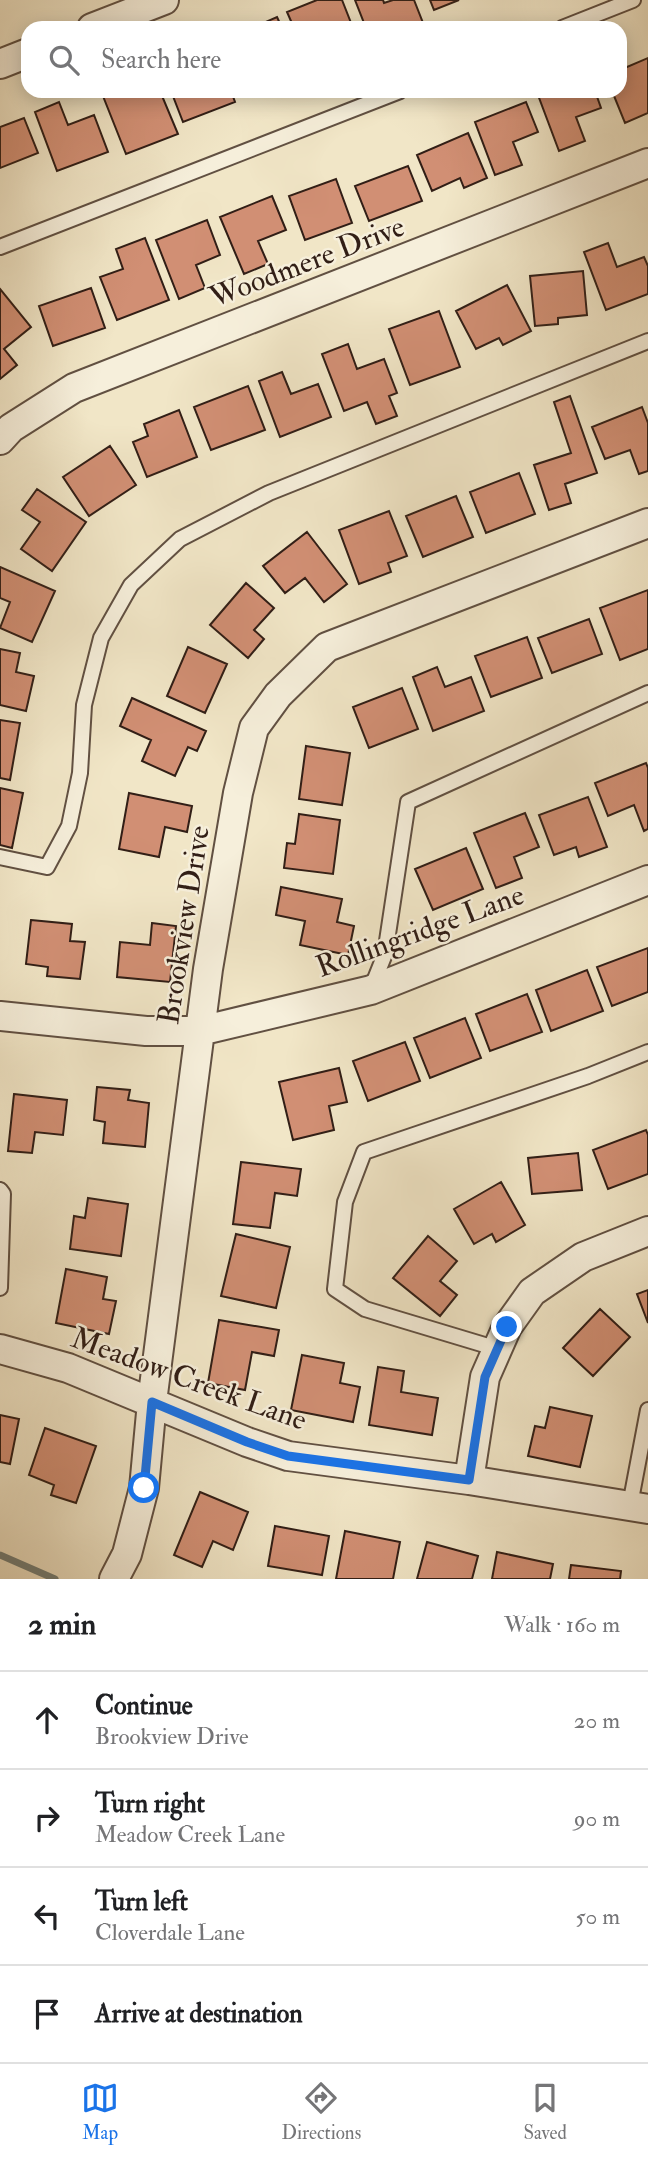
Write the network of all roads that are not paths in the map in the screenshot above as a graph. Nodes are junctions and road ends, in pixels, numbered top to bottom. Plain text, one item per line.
1 (164, 0) edge
2 (633, 0) edge
3 (110, 21) edge
4 (580, 21) edge
5 (21, 56) edge
6 (0, 64) edge
7 (382, 98) edge
8 (648, 163) edge
9 (0, 247) edge
10 (648, 341) edge
11 (0, 440) edge
12 (648, 523) edge
13 (648, 693) edge
14 (0, 856) edge
15 (648, 880) edge
16 (370, 990) junction
17 (0, 1016) edge
18 (200, 1031) junction
19 (648, 1052) edge
20 (0, 1190) edge
21 (648, 1231) edge
22 (0, 1288) edge
23 (0, 1349) edge
24 (498, 1349) junction
25 (152, 1402) junction
26 (648, 1410) edge
27 (469, 1480) junction
28 (639, 1507) edge
29 (114, 1579) edge

1 - 3 street
2 - 4 lane
5 - 6 street
7 - 9 lane
8 - 11 street, Woodmere Drive
10 - 14 lane
12 - 18 street, Brookview Drive
13 - 16 lane
15 - 16 street, Rollingridge Lane
16 - 18 street, Rollingridge Lane
17 - 18 street, Rollingridge Lane
18 - 25 street, Brookview Drive
19 - 24 lane
20 - 22 lane
21 - 24 street
23 - 25 street, Meadow Creek Lane
24 - 27 street
25 - 27 street, Meadow Creek Lane
25 - 29 street, Brookview Drive
26 - 28 lane
27 - 28 street, Meadow Creek Lane

